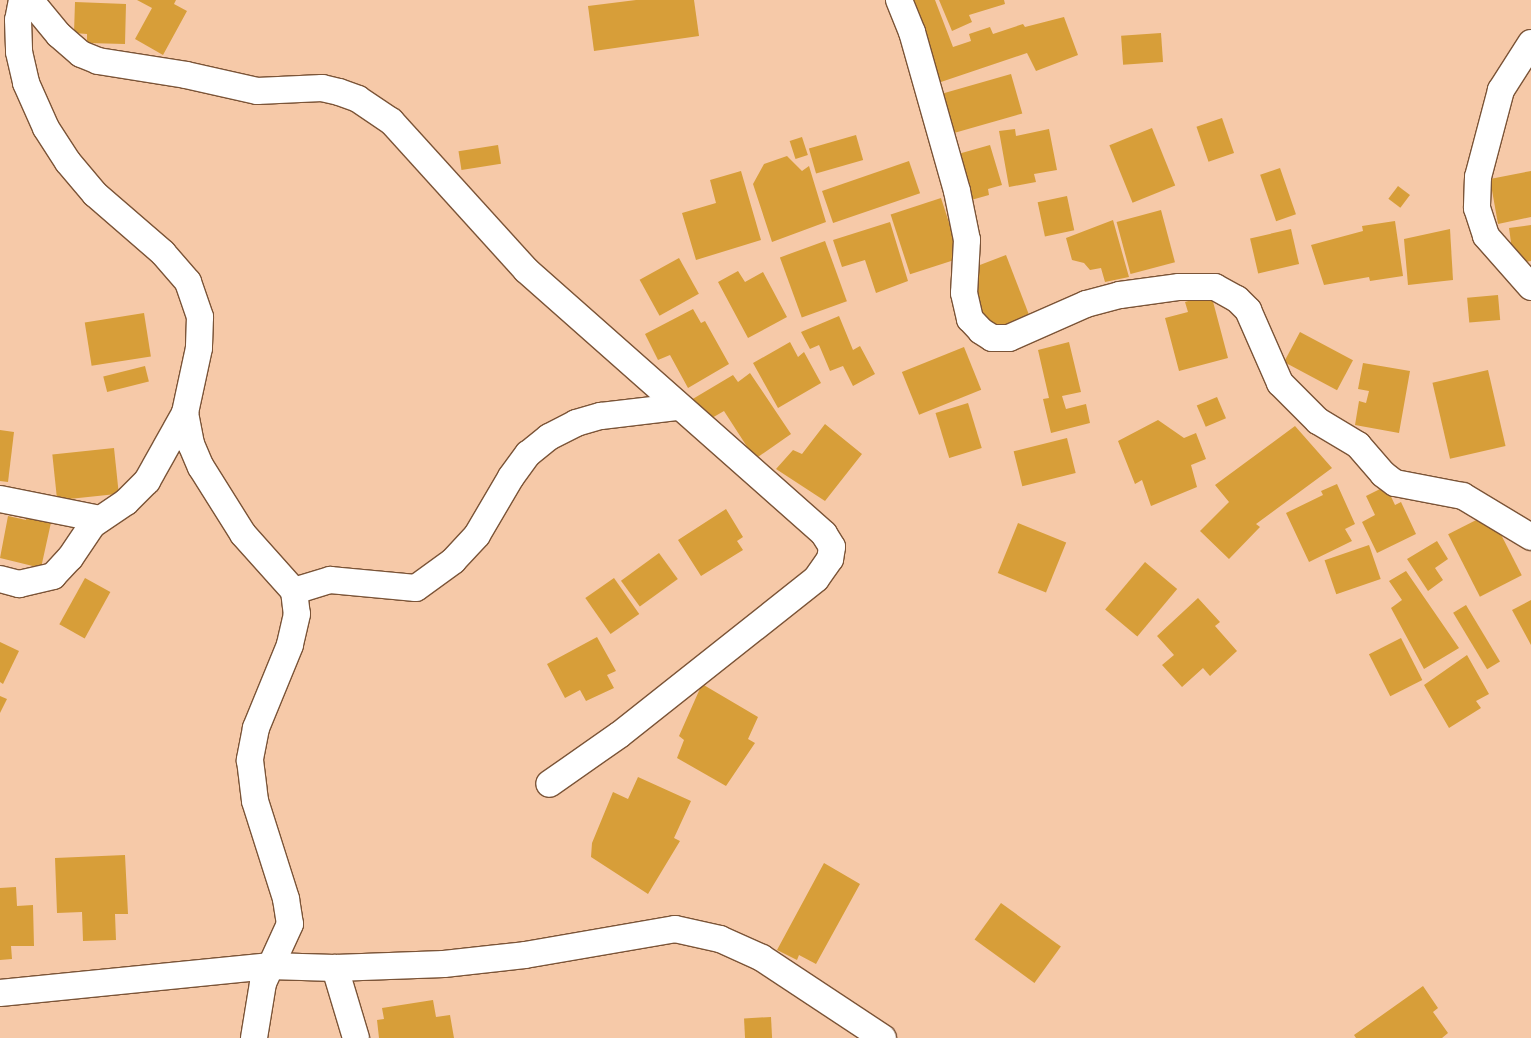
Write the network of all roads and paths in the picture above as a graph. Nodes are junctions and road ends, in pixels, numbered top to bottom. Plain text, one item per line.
1 (22, 0) edge
2 (30, 0) edge
3 (899, 0) edge
4 (1531, 43) edge
5 (1531, 287) edge
6 (678, 407) junction
7 (185, 413) junction
8 (0, 499) edge
9 (100, 519) junction
10 (1531, 537) edge
11 (0, 579) edge
12 (294, 592) junction
13 (549, 784) dead end
14 (269, 966) junction
15 (335, 968) junction
16 (0, 993) edge
17 (254, 1038) edge
18 (356, 1038) edge
19 (883, 1038) edge

1 - 7 street
2 - 6 street
3 - 10 street
4 - 5 street
6 - 12 street
6 - 13 street
7 - 9 street
7 - 12 street
8 - 9 street
9 - 11 street
12 - 14 street
14 - 15 street
14 - 16 street
14 - 17 street
15 - 18 street
15 - 19 street

